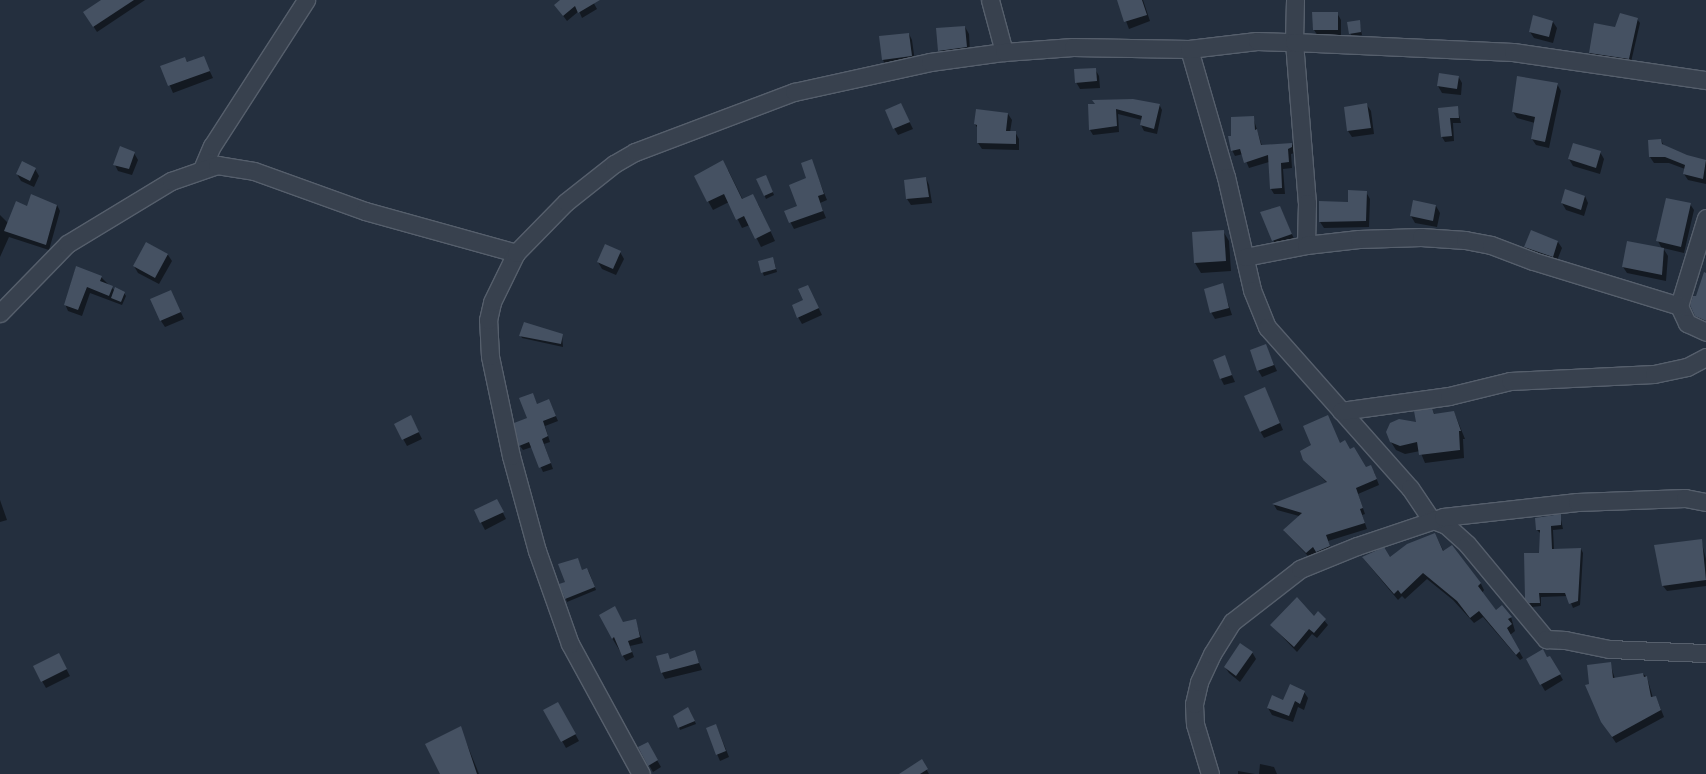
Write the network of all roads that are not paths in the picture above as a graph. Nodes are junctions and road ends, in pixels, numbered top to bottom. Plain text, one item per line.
1 (306, 0) edge
2 (990, 0) edge
3 (1295, 0) edge
4 (1294, 42) junction
5 (1189, 49) junction
6 (1004, 52) junction
7 (1706, 80) edge
8 (202, 169) junction
9 (1706, 218) edge
10 (1306, 245) junction
11 (516, 253) junction
12 (1245, 257) junction
13 (1679, 306) junction
14 (0, 313) edge
15 (1706, 332) edge
16 (1706, 357) edge
17 (1341, 411) junction
18 (1706, 502) edge
19 (1431, 519) junction
20 (1706, 653) edge
21 (641, 774) edge
22 (1210, 774) edge

1 - 8 street
2 - 6 street
3 - 4 street
4 - 5 street
4 - 7 street
4 - 10 street
5 - 6 street
5 - 12 street
6 - 11 street
8 - 11 street
8 - 14 street
9 - 13 street
10 - 12 street
10 - 13 street
11 - 21 street
12 - 17 street
13 - 15 street
16 - 17 street
17 - 19 street
18 - 19 street
19 - 20 street
19 - 22 street

